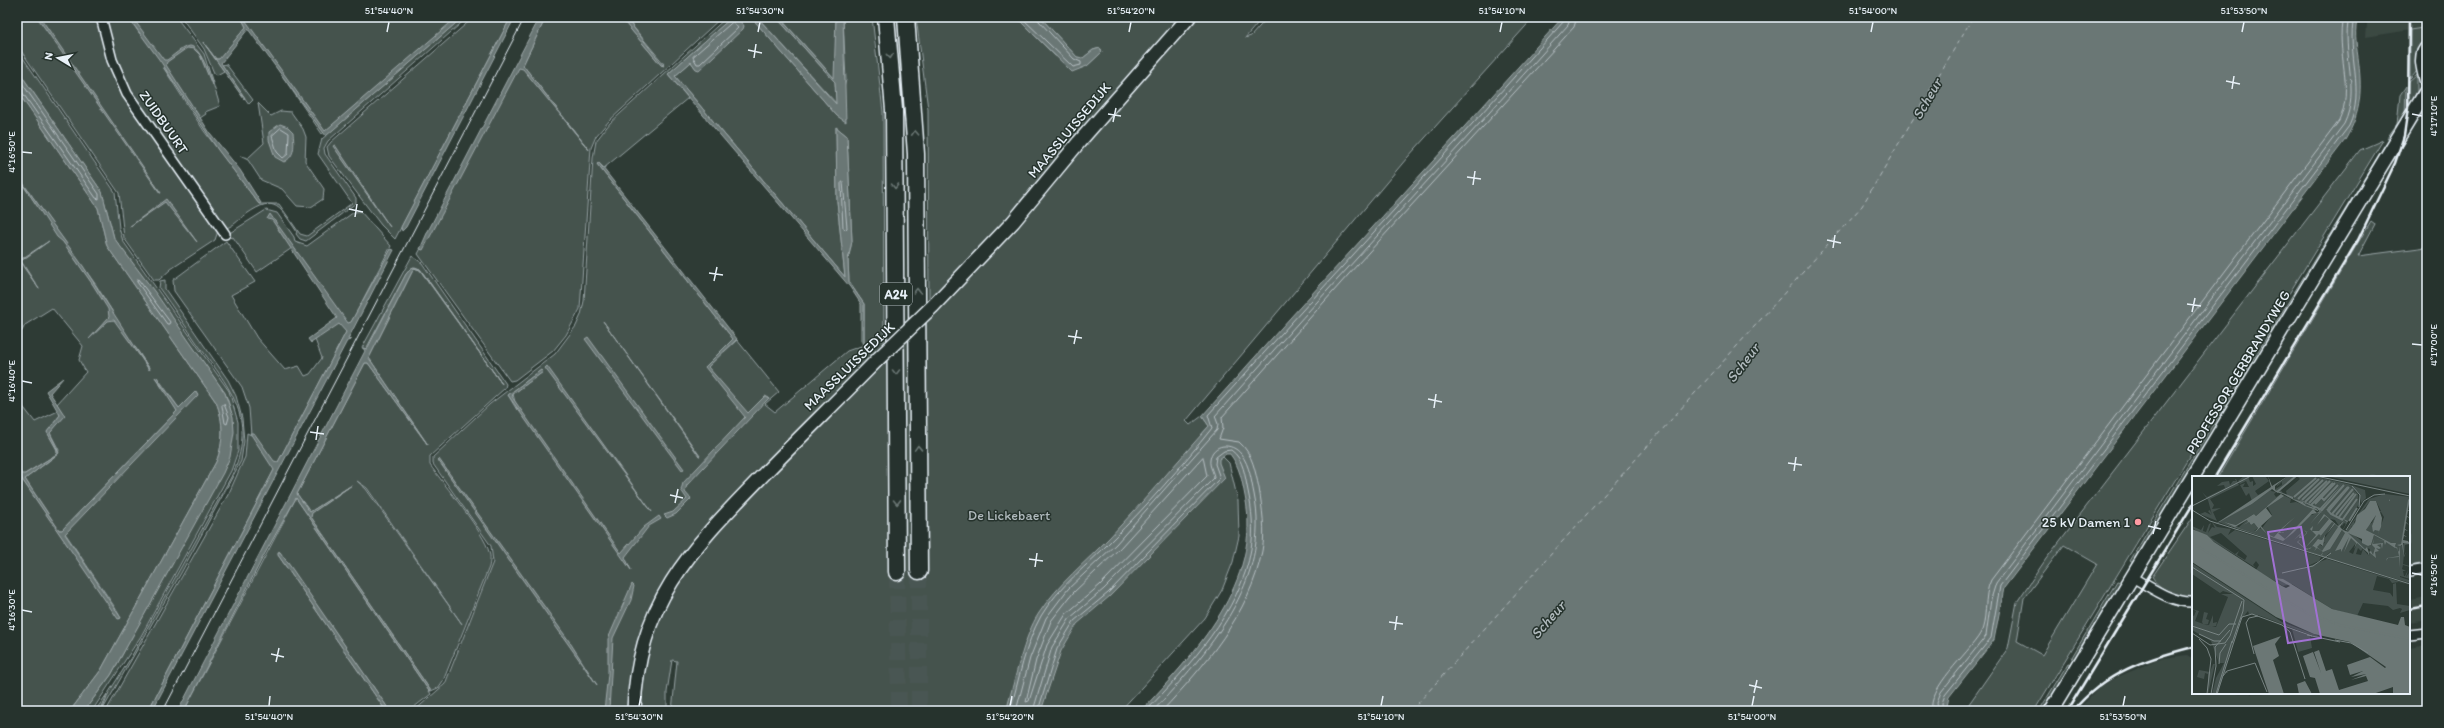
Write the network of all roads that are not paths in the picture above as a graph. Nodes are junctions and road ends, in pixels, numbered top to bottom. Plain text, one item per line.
1 (101, 17) edge
2 (886, 17) edge
3 (906, 17) edge
4 (1189, 17) edge
5 (2427, 45) edge
6 (2427, 90) edge
7 (226, 234) dead end
8 (2193, 476) edge
9 (2192, 477) edge
10 (2427, 569) edge
11 (897, 572) tunnel mouth
12 (919, 572) tunnel mouth
13 (2410, 572) edge
14 (2132, 576) junction
15 (2192, 602) edge
16 (2427, 633) edge
17 (2410, 635) edge
18 (634, 711) edge
19 (2051, 711) edge

1 - 7 street, ZUIDBUURT
2 -> 11 highway, A24
12 -> 3 highway, A24
4 - 18 street, MAASSLUISSEDIJK, bridge
5 - 6 street
6 - 8 street, PROFESSOR GERBRANDYWEG
9 - 14 street, PROFESSOR GERBRANDYWEG
10 - 13 street
14 - 15 street
14 - 19 street, PROFESSOR GERBRANDYWEG
16 - 17 street

